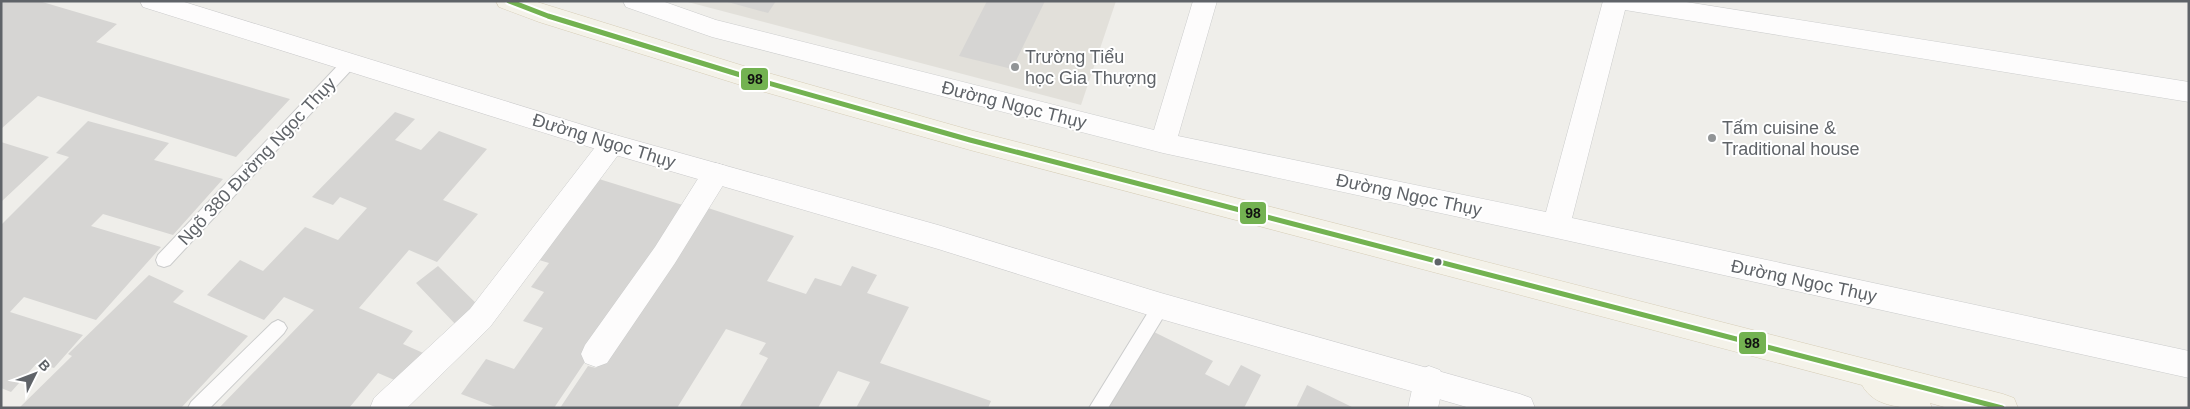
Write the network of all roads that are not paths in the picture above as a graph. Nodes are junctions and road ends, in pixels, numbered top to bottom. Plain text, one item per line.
1 (152, 1) edge
2 (508, 1) edge
3 (635, 1) edge
4 (1205, 1) edge
5 (1615, 1) edge
6 (1622, 1) edge
7 (350, 62) junction
8 (2189, 92) edge
9 (1163, 143) junction
10 (612, 144) junction
11 (716, 174) junction
12 (1556, 226) junction
13 (164, 260) dead end
14 (1161, 306) junction
15 (278, 328) dead end
16 (596, 354) dead end
17 (1843, 366) junction
18 (2189, 366) edge
19 (1426, 394) edge
20 (197, 408) edge
21 (385, 408) edge
22 (1098, 408) edge
23 (1520, 408) edge
24 (1917, 408) edge
25 (2003, 408) edge

1 - 7 street, Đường Ngọc Thụy
2 - 17 main road
3 - 9 street, Đường Ngọc Thụy
4 - 9 street
5 - 12 street
6 - 8 street
7 - 10 street, Đường Ngọc Thụy
7 - 13 lane, Ngõ 380 Đường Ngọc Thụy
9 - 12 street, Đường Ngọc Thụy
10 - 11 street, Đường Ngọc Thụy
10 - 21 street
11 - 14 street, Đường Ngọc Thụy
11 - 16 street
12 - 18 street, Đường Ngọc Thụy
14 - 19 street, Đường Ngọc Thụy
14 - 22 lane
15 - 20 lane
17 - 24 main road
17 - 25 main road
19 - 23 street, Đường Ngọc Thụy

